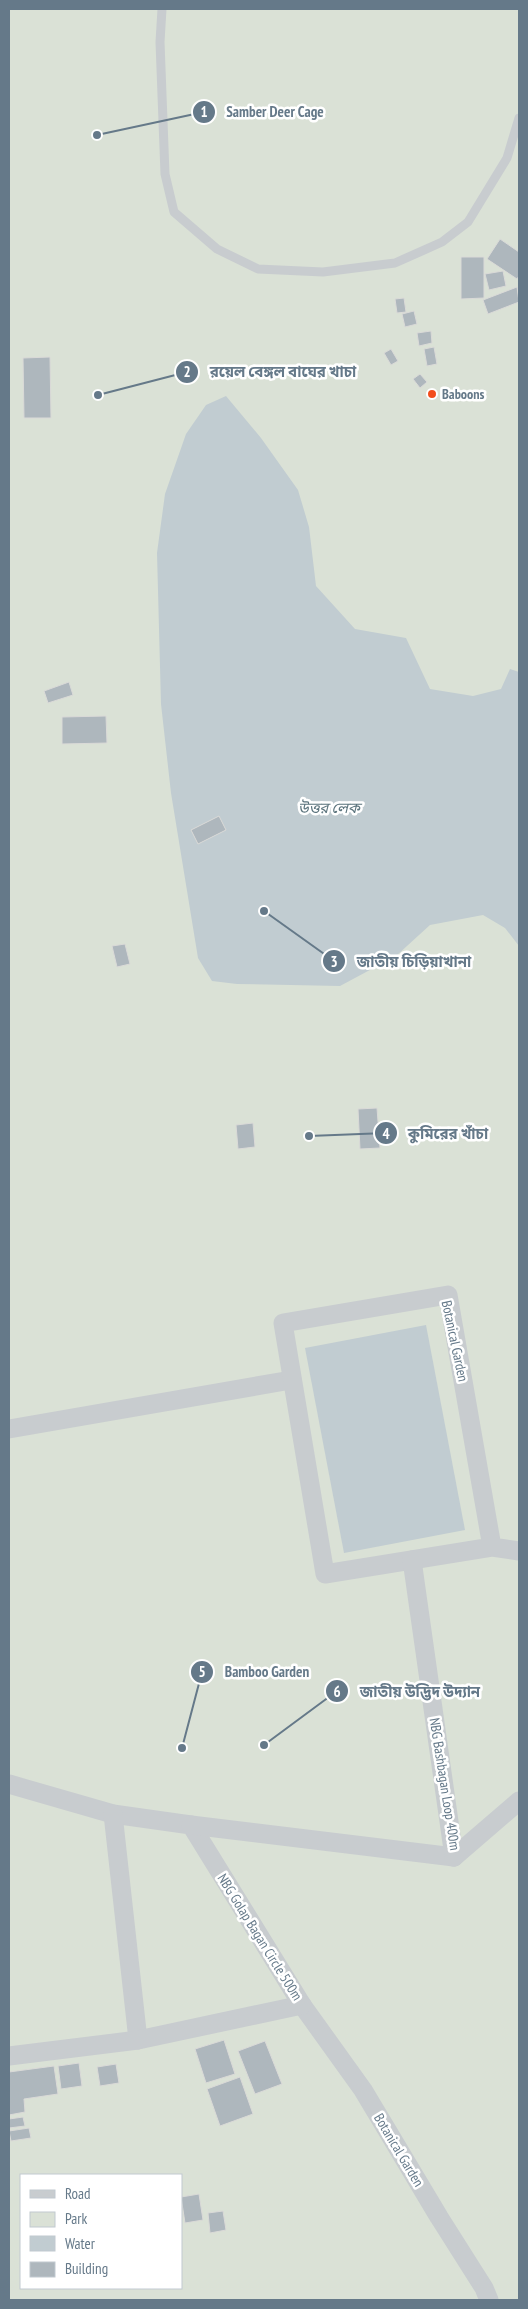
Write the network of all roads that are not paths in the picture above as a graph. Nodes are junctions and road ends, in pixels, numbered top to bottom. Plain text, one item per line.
1 (162, 9) edge
2 (519, 118) edge
3 (292, 1380) junction
4 (9, 1428) edge
5 (492, 1547) junction
6 (519, 1551) edge
7 (412, 1560) junction
8 (9, 1784) edge
9 (519, 1802) edge
10 (113, 1814) junction
11 (191, 1825) junction
12 (454, 1857) junction
13 (302, 2005) junction
14 (138, 2040) junction
15 (9, 2056) edge
16 (489, 2300) edge

1 - 2 lane
3 - 4 street
3 - 5 street, Botanical Garden
3 - 7 street, Botanical Garden
5 - 6 street
5 - 7 street
7 - 12 street, NBG Bashbagan Loop 400m
8 - 10 street
9 - 12 street, NBG Bashbagan Loop 400m
10 - 11 street
10 - 14 street
11 - 12 street
11 - 13 street, NBG Golap Bagan Circle 500m
13 - 14 street, NBG Golap Bagan Circle 500m
13 - 16 street, Botanical Garden
14 - 15 street, NBG Golap Bagan Circle 500m

